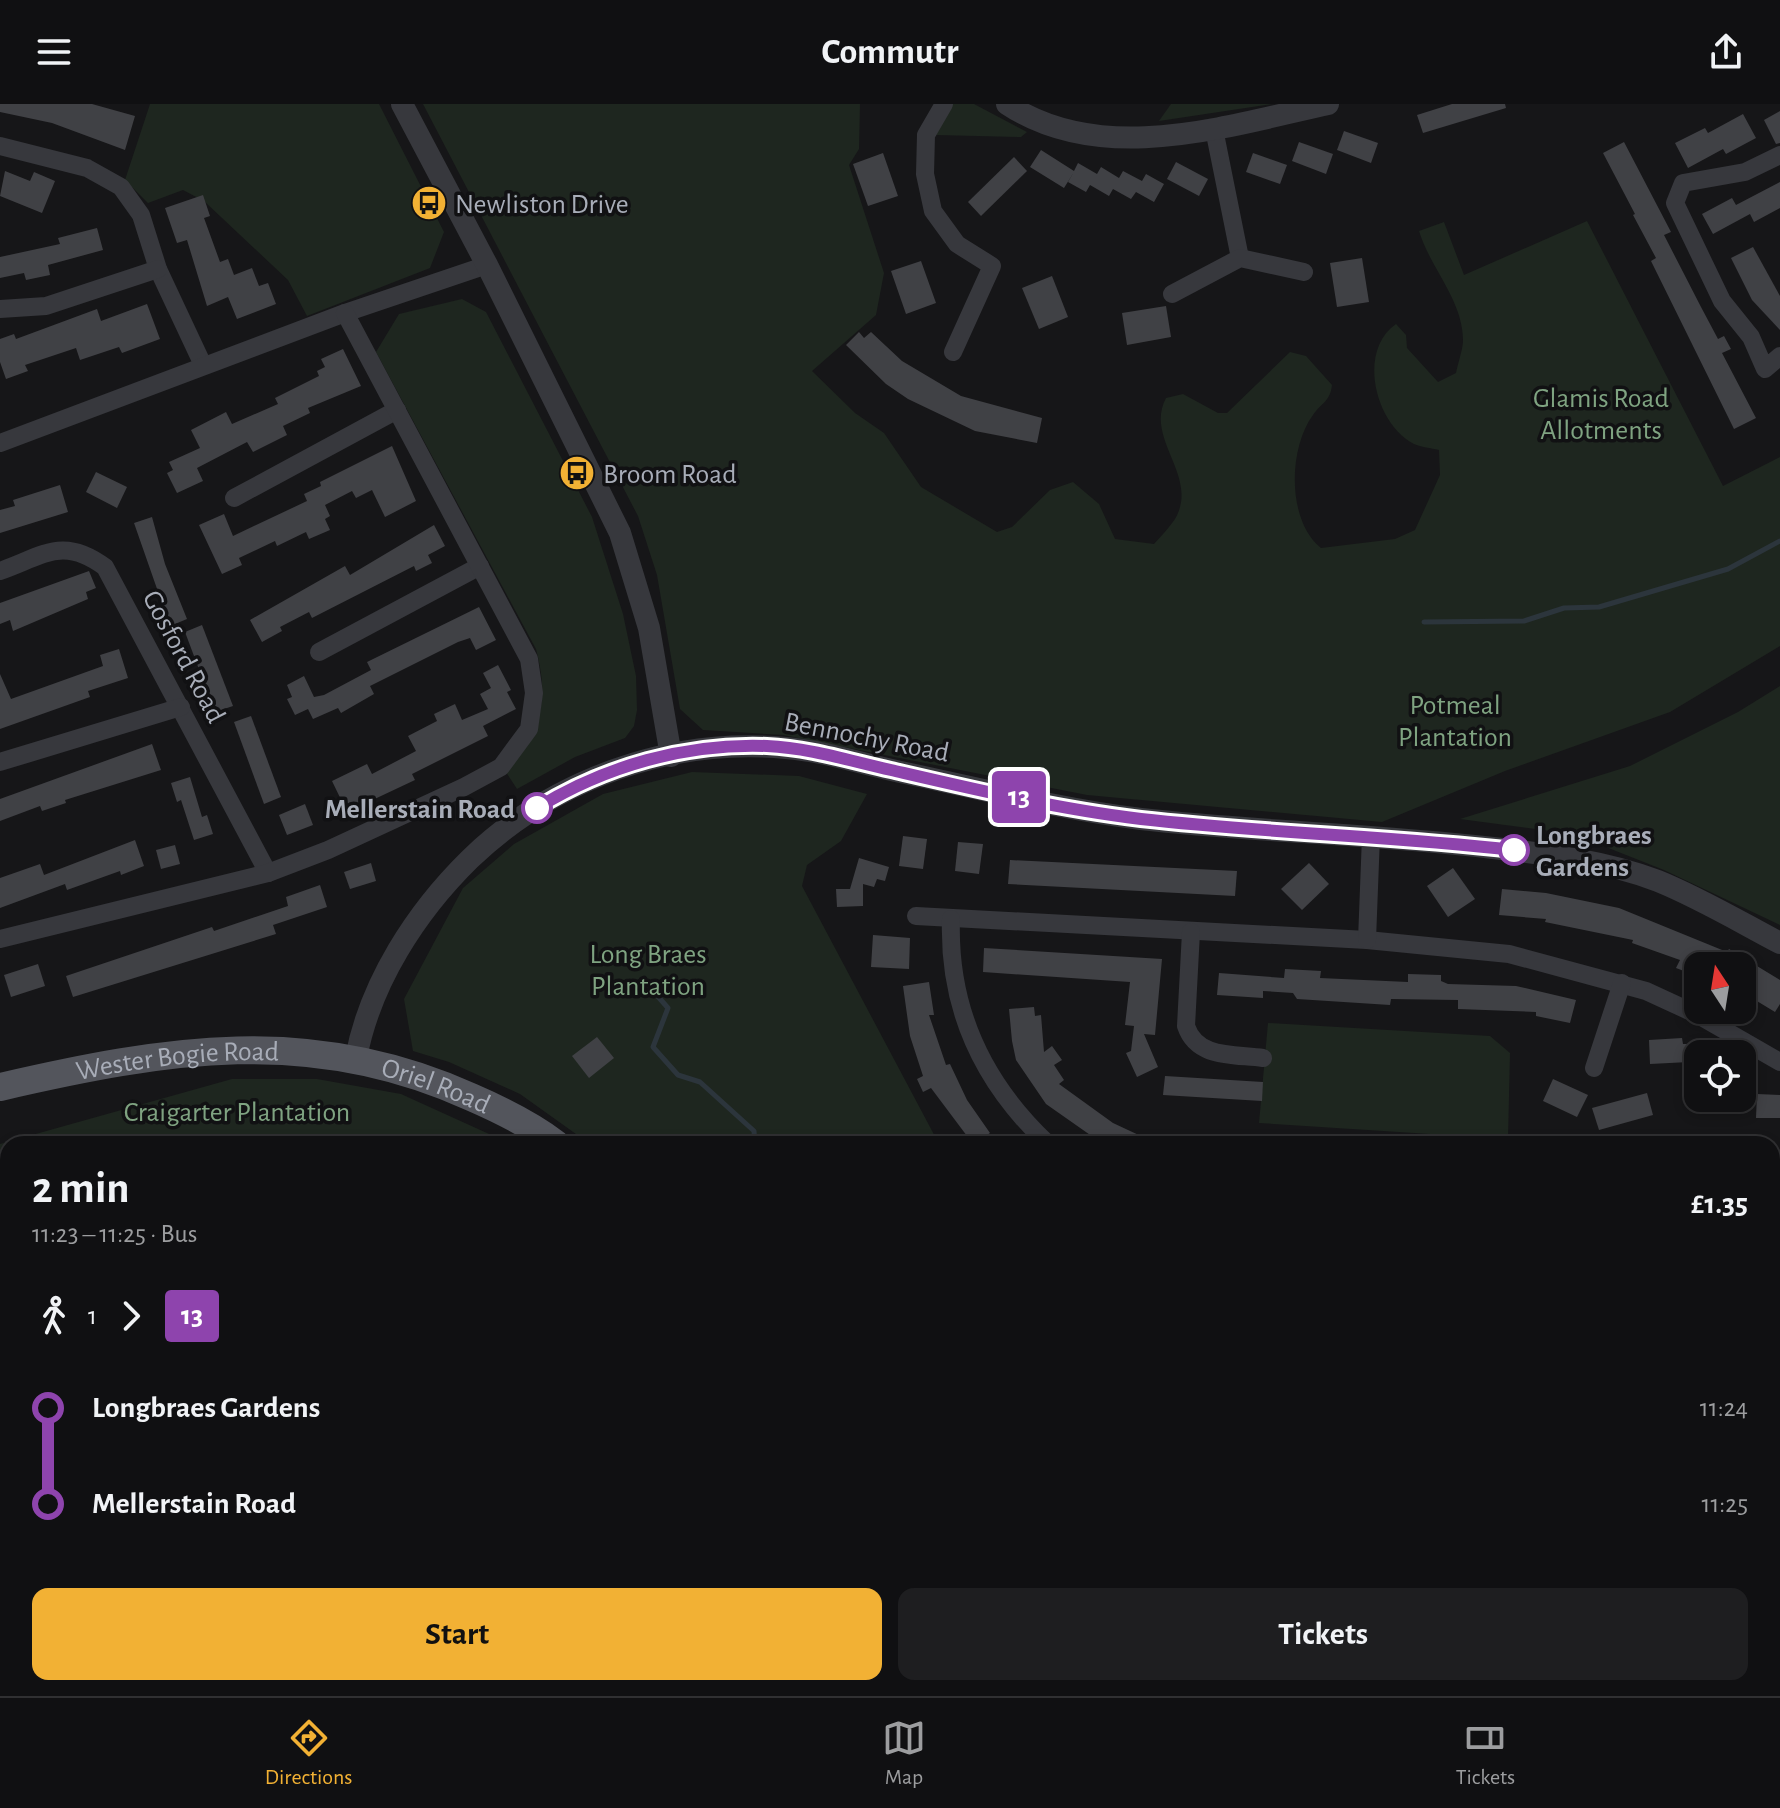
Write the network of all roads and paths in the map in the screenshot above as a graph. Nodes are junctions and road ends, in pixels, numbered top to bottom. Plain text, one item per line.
1 (402, 104) edge
2 (944, 104) edge
3 (1007, 104) edge
4 (1328, 104) edge
5 (1214, 129) junction
6 (0, 146) edge
7 (1780, 155) edge
8 (1240, 258) junction
9 (487, 265) junction
10 (158, 269) junction
11 (1304, 272) dead end
12 (1172, 294) dead end
13 (0, 309) edge
14 (345, 313) junction
15 (953, 352) dead end
16 (1780, 356) edge
17 (203, 365) junction
18 (397, 410) junction
19 (0, 443) edge
20 (234, 498) dead end
21 (480, 566) junction
22 (0, 571) edge
23 (319, 652) dead end
24 (181, 707) junction
25 (671, 756) junction
26 (0, 762) edge
27 (1371, 836) junction
28 (268, 873) junction
29 (916, 916) dead end
30 (951, 919) junction
31 (1191, 932) junction
32 (0, 939) edge
33 (1367, 940) junction
34 (1780, 943) edge
35 (1622, 983) junction
36 (356, 1058) junction
37 (1263, 1058) dead end
38 (1780, 1062) edge
39 (1594, 1068) dead end
40 (0, 1087) edge
41 (543, 1136) edge
42 (1041, 1136) edge

1 - 9 street
2 - 15 street
3 - 5 street
4 - 5 street
5 - 8 street
6 - 10 street
7 - 16 street
8 - 11 street
8 - 12 street
9 - 14 street
9 - 25 street
10 - 13 street
10 - 17 street
14 - 17 street
14 - 18 street
17 - 19 street
18 - 20 street
18 - 21 street
21 - 23 street
21 - 28 street
22 - 24 street, Gosford Road
24 - 26 street
24 - 28 street, Gosford Road
25 - 27 street, Bennochy Road
25 - 36 street, Bennochy Road
27 - 33 street
27 - 34 street, Bennochy Road
28 - 32 street
29 - 30 street
30 - 31 street
30 - 42 street
31 - 33 street
31 - 37 street
33 - 35 street
35 - 38 street
35 - 39 street
36 - 40 main road, Wester Bogie Road
36 - 41 main road, Oriel Road

